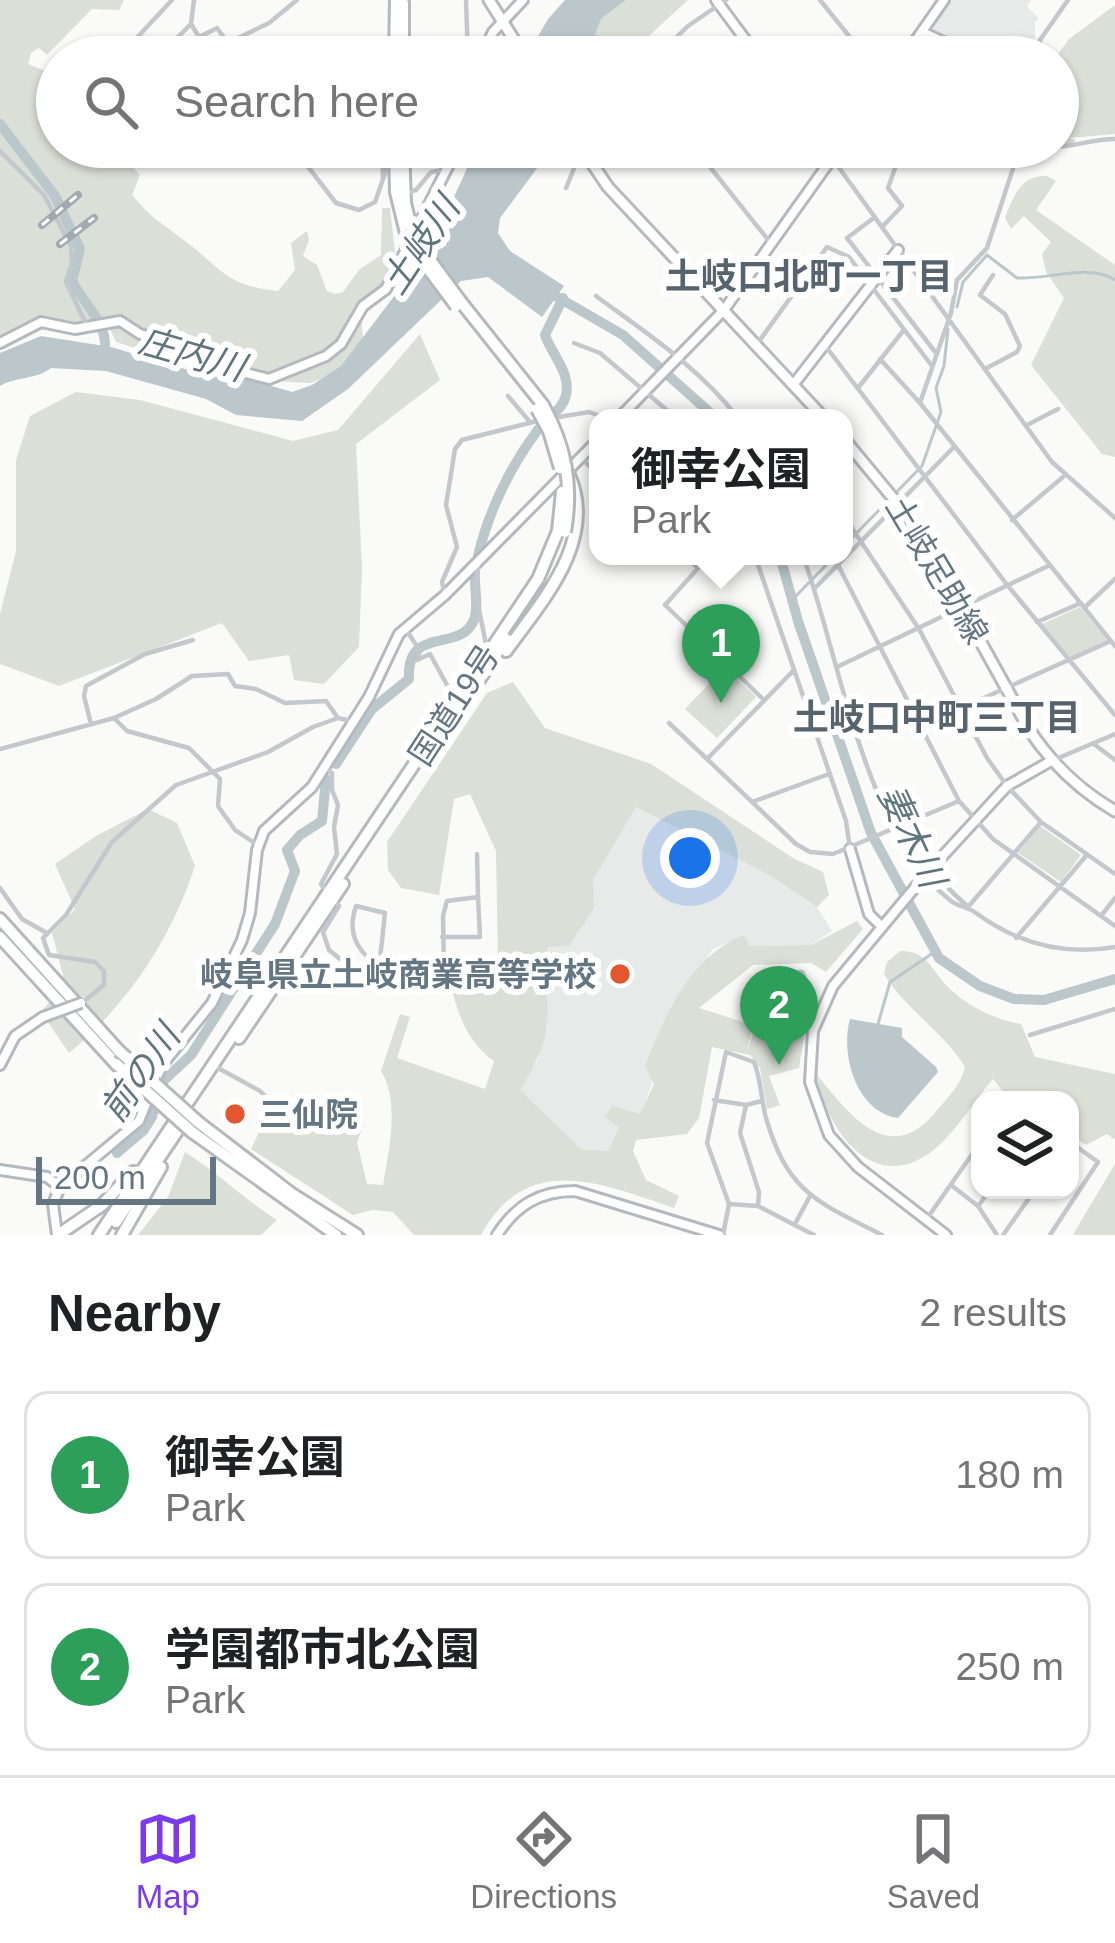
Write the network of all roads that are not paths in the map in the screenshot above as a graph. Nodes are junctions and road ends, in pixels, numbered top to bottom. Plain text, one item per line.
1 (172, 0) edge
2 (194, 0) edge
3 (297, 0) edge
4 (399, 0) edge
5 (466, 0) edge
6 (488, 0) edge
7 (524, 0) edge
8 (820, 0) edge
9 (944, 0) edge
10 (1068, 0) edge
11 (719, 2) edge
12 (502, 21) junction
13 (190, 24) junction
14 (922, 32) junction
15 (139, 36) edge
16 (178, 36) edge
17 (198, 36) edge
18 (242, 36) edge
19 (395, 36) edge
20 (396, 36) edge
21 (467, 36) edge
22 (493, 36) edge
23 (511, 36) edge
24 (678, 36) edge
25 (742, 36) edge
26 (849, 36) edge
27 (919, 36) edge
28 (931, 36) edge
29 (1043, 36) edge
30 (1115, 139) edge
31 (1079, 146) edge
32 (0, 152) edge
33 (308, 168) edge
34 (382, 168) edge
35 (385, 168) edge
36 (398, 168) edge
37 (401, 168) edge
38 (448, 168) edge
39 (577, 168) edge
40 (596, 168) edge
41 (711, 168) edge
42 (825, 168) edge
43 (839, 168) edge
44 (895, 168) edge
45 (1015, 168) edge
46 (446, 171) junction
47 (382, 179) junction
48 (566, 188) dead end
49 (404, 193) junction
50 (875, 216) junction
51 (883, 226) junction
52 (408, 230) junction
53 (771, 244) junction
54 (898, 250) junction
55 (993, 274) dead end
56 (874, 280) junction
57 (596, 296) dead end
58 (724, 310) junction
59 (949, 318) junction
60 (90, 328) junction
61 (904, 329) junction
62 (0, 343) edge
63 (574, 343) dead end
64 (824, 344) junction
65 (756, 345) junction
66 (936, 353) junction
67 (678, 358) junction
68 (880, 359) junction
69 (932, 366) junction
70 (985, 369) junction
71 (793, 385) junction
72 (648, 388) junction
73 (858, 388) junction
74 (508, 396) dead end
75 (920, 403) junction
76 (628, 409) edge
77 (668, 409) edge
78 (731, 409) edge
79 (816, 409) edge
80 (1058, 409) dead end
81 (589, 412) edge
82 (544, 413) junction
83 (530, 422) junction
84 (1027, 425) junction
85 (953, 448) junction
86 (853, 449) edge
87 (589, 450) edge
88 (581, 458) junction
89 (589, 466) edge
90 (567, 472) junction
91 (1065, 476) junction
92 (924, 477) junction
93 (900, 502) junction
94 (1115, 518) edge
95 (1012, 520) junction
96 (853, 528) edge
97 (561, 531) junction
98 (862, 540) junction
99 (853, 549) edge
100 (478, 562) junction
101 (695, 565) edge
102 (701, 565) edge
103 (758, 565) edge
104 (806, 565) edge
105 (838, 565) joint
106 (1048, 566) junction
107 (698, 568) junction
108 (1115, 579) edge
109 (1008, 586) junction
110 (815, 588) junction
111 (445, 595) junction
112 (1083, 605) junction
113 (963, 609) junction
114 (1037, 622) junction
115 (406, 628) junction
116 (920, 629) junction
117 (193, 640) dead end
118 (1113, 643) edge
119 (879, 648) junction
120 (1067, 661) junction
121 (838, 666) junction
122 (794, 670) junction
123 (479, 681) junction
124 (1007, 689) junction
125 (453, 696) junction
126 (764, 700) junction
127 (962, 710) junction
128 (1115, 715) edge
129 (115, 718) junction
130 (338, 718) junction
131 (352, 721) junction
132 (669, 723) dead end
133 (91, 724) junction
134 (442, 724) junction
135 (919, 727) junction
136 (1115, 734) edge
137 (1094, 744) junction
138 (0, 749) edge
139 (707, 759) junction
140 (1115, 760) edge
141 (1051, 761) junction
142 (324, 767) junction
143 (215, 772) junction
144 (830, 774) junction
145 (1007, 786) junction
146 (959, 801) junction
147 (752, 802) junction
148 (1115, 811) edge
149 (976, 821) junction
150 (1041, 822) junction
151 (894, 829) junction
152 (258, 844) junction
153 (853, 848) junction
154 (1014, 853) junction
155 (478, 854) dead end
156 (1087, 855) junction
157 (1115, 874) edge
158 (925, 875) junction
159 (1060, 886) junction
160 (0, 888) edge
161 (949, 890) dead end
162 (331, 895) junction
163 (478, 897) junction
164 (1115, 898) edge
165 (968, 907) junction
166 (1101, 916) junction
167 (0, 920) edge
168 (881, 926) junction
169 (1115, 926) edge
170 (45, 932) junction
171 (0, 937) edge
172 (442, 937) junction
173 (1016, 938) junction
174 (1115, 947) edge
175 (378, 963) junction
176 (81, 1003) joint
177 (1115, 1009) edge
178 (789, 1025) junction
179 (813, 1031) junction
180 (1030, 1035) dead end
181 (117, 1057) junction
182 (0, 1065) edge
183 (218, 1068) junction
184 (201, 1082) junction
185 (714, 1100) junction
186 (762, 1101) junction
187 (746, 1106) junction
188 (268, 1114) dead end
189 (192, 1124) junction
190 (1079, 1148) edge
191 (971, 1155) edge
192 (0, 1170) edge
193 (951, 1185) junction
194 (60, 1187) junction
195 (1079, 1191) edge
196 (810, 1196) junction
197 (984, 1199) edge
198 (1028, 1199) edge
199 (1074, 1199) edge
200 (729, 1204) junction
201 (758, 1206) junction
202 (978, 1207) junction
203 (928, 1217) junction
204 (796, 1222) junction
205 (60, 1232) edge
206 (103, 1235) edge
207 (122, 1235) edge
208 (336, 1235) edge
209 (357, 1235) edge
210 (497, 1235) edge
211 (721, 1235) edge
212 (814, 1235) edge
213 (880, 1235) edge
214 (946, 1235) edge
215 (1000, 1235) edge
216 (1050, 1235) edge

1 - 15 street
2 - 13 street
3 - 18 street
4 - 19 highway
4 - 20 highway
5 - 21 street
6 - 12 main road
7 - 12 main road
8 - 26 street
9 - 14 main road
10 - 29 street
11 - 24 street
11 - 25 main road
12 - 22 main road
12 - 23 main road
13 - 16 street
13 - 17 street
14 - 27 main road
14 - 28 main road
30 - 31 street
32 - 60 street
33 - 47 street
34 - 47 street
35 - 47 street
36 - 52 highway, 国道19号
37 - 49 highway, 国道19号
38 - 46 main road
39 - 48 street
40 - 58 main road
41 - 53 street
42 - 53 main road
43 - 50 street
44 - 51 street
45 - 59 street
46 - 49 street
46 - 60 main road
49 - 52 highway, 国道19号
50 - 51 street
50 - 56 street
51 - 54 street
52 - 82 highway, 国道19号, bridge
53 - 58 main road
54 - 56 main road
54 - 59 street
55 - 70 street
56 - 61 street
56 - 64 main road
56 - 65 street
56 - 66 street
57 - 67 street
58 - 65 main road
58 - 67 main road
59 - 66 street
59 - 70 street
60 - 62 main road
61 - 68 street
61 - 69 street
63 - 72 street
64 - 71 main road
64 - 73 street
65 - 71 main road
66 - 69 street
67 - 72 main road
67 - 78 street
68 - 73 street
68 - 75 street
69 - 75 street
70 - 84 street
71 - 79 main road
72 - 76 main road
72 - 77 street
73 - 92 street
74 - 83 street
75 - 85 street
80 - 84 street
81 - 82 street
82 - 83 street
82 - 97 highway, 国道19号, bridge
83 - 111 street
84 - 91 street
85 - 92 street
85 - 95 street
86 - 93 main road, 土岐足助線
87 - 88 main road
88 - 89 street
88 - 90 main road
90 - 100 main road
90 - 123 highway
91 - 94 street
91 - 95 street
92 - 93 street
92 - 109 street
93 - 98 street
93 - 113 main road, 土岐足助線
95 - 106 street
96 - 98 street
97 - 123 highway, 国道19号
97 - 134 highway, 国道19号
98 - 99 street
98 - 116 street
100 - 111 main road
100 - 125 street
101 - 107 street
102 - 107 street
103 - 122 street
104 - 110 street
105 - 110 street
105 - 119 street
106 - 109 street
106 - 112 street
107 - 126 street
108 - 112 street
109 - 113 street
109 - 114 street
110 - 121 street
111 - 115 main road
112 - 114 street
112 - 118 street
113 - 116 street
113 - 124 main road, 土岐足助線
114 - 120 street
115 - 125 street
115 - 131 main road
116 - 119 street
116 - 127 street
117 - 133 street
118 - 120 street
119 - 121 street
119 - 135 street
120 - 124 street
120 - 128 street
121 - 151 street
122 - 126 street
122 - 144 street
123 - 162 highway, 国道19号
124 - 127 street
124 - 141 main road, 土岐足助線
125 - 134 street
126 - 139 street
127 - 135 street
127 - 145 street
129 - 130 street
129 - 133 street
129 - 143 street
130 - 131 street
130 - 143 street
131 - 142 main road
132 - 139 street
133 - 138 street
134 - 162 highway, 国道19号
135 - 146 street
136 - 137 street
137 - 140 street
137 - 141 street
139 - 147 street
141 - 145 main road
141 - 148 main road, 土岐足助線
142 - 152 main road
142 - 162 street
143 - 152 street
143 - 170 street
144 - 147 street
144 - 153 street
145 - 149 main road
145 - 150 street
146 - 149 street
146 - 151 street
147 - 153 street
149 - 154 street
149 - 158 main road
150 - 154 street
150 - 156 street
151 - 153 street
151 - 158 street
152 - 194 main road
153 - 168 main road
154 - 159 street
154 - 165 street
155 - 163 street
156 - 157 street
156 - 159 street
158 - 165 street
158 - 168 main road
159 - 166 street
159 - 173 street
160 - 170 street
161 - 165 street
162 - 175 street
162 - 183 highway, 国道19号
162 - 184 highway, 国道19号
163 - 172 street
163 - 172 street
164 - 166 street
165 - 173 street
166 - 169 street
167 - 181 highway
168 - 179 main road
170 - 176 street
171 - 181 highway
172 - 175 street
173 - 174 street
175 - 175 street
176 - 182 main road, bridge
177 - 180 street
178 - 178 street
178 - 179 street
179 - 203 main road
181 - 189 highway, bridge
183 - 188 street
183 - 189 highway, 国道19号
184 - 205 highway
184 - 206 highway, 国道19号
185 - 186 street
185 - 187 street
185 - 200 street
186 - 187 street
186 - 196 street
187 - 201 street
189 - 206 highway, 国道19号
189 - 207 highway
189 - 208 highway
189 - 209 highway
190 - 195 street
191 - 193 street
192 - 194 main road
193 - 202 street
193 - 203 street
194 - 205 main road
196 - 204 street
196 - 213 street
197 - 202 street
198 - 215 street
199 - 216 street
200 - 201 street
200 - 211 street
201 - 204 street
202 - 215 street
203 - 214 main road
204 - 212 street
210 - 211 main road

